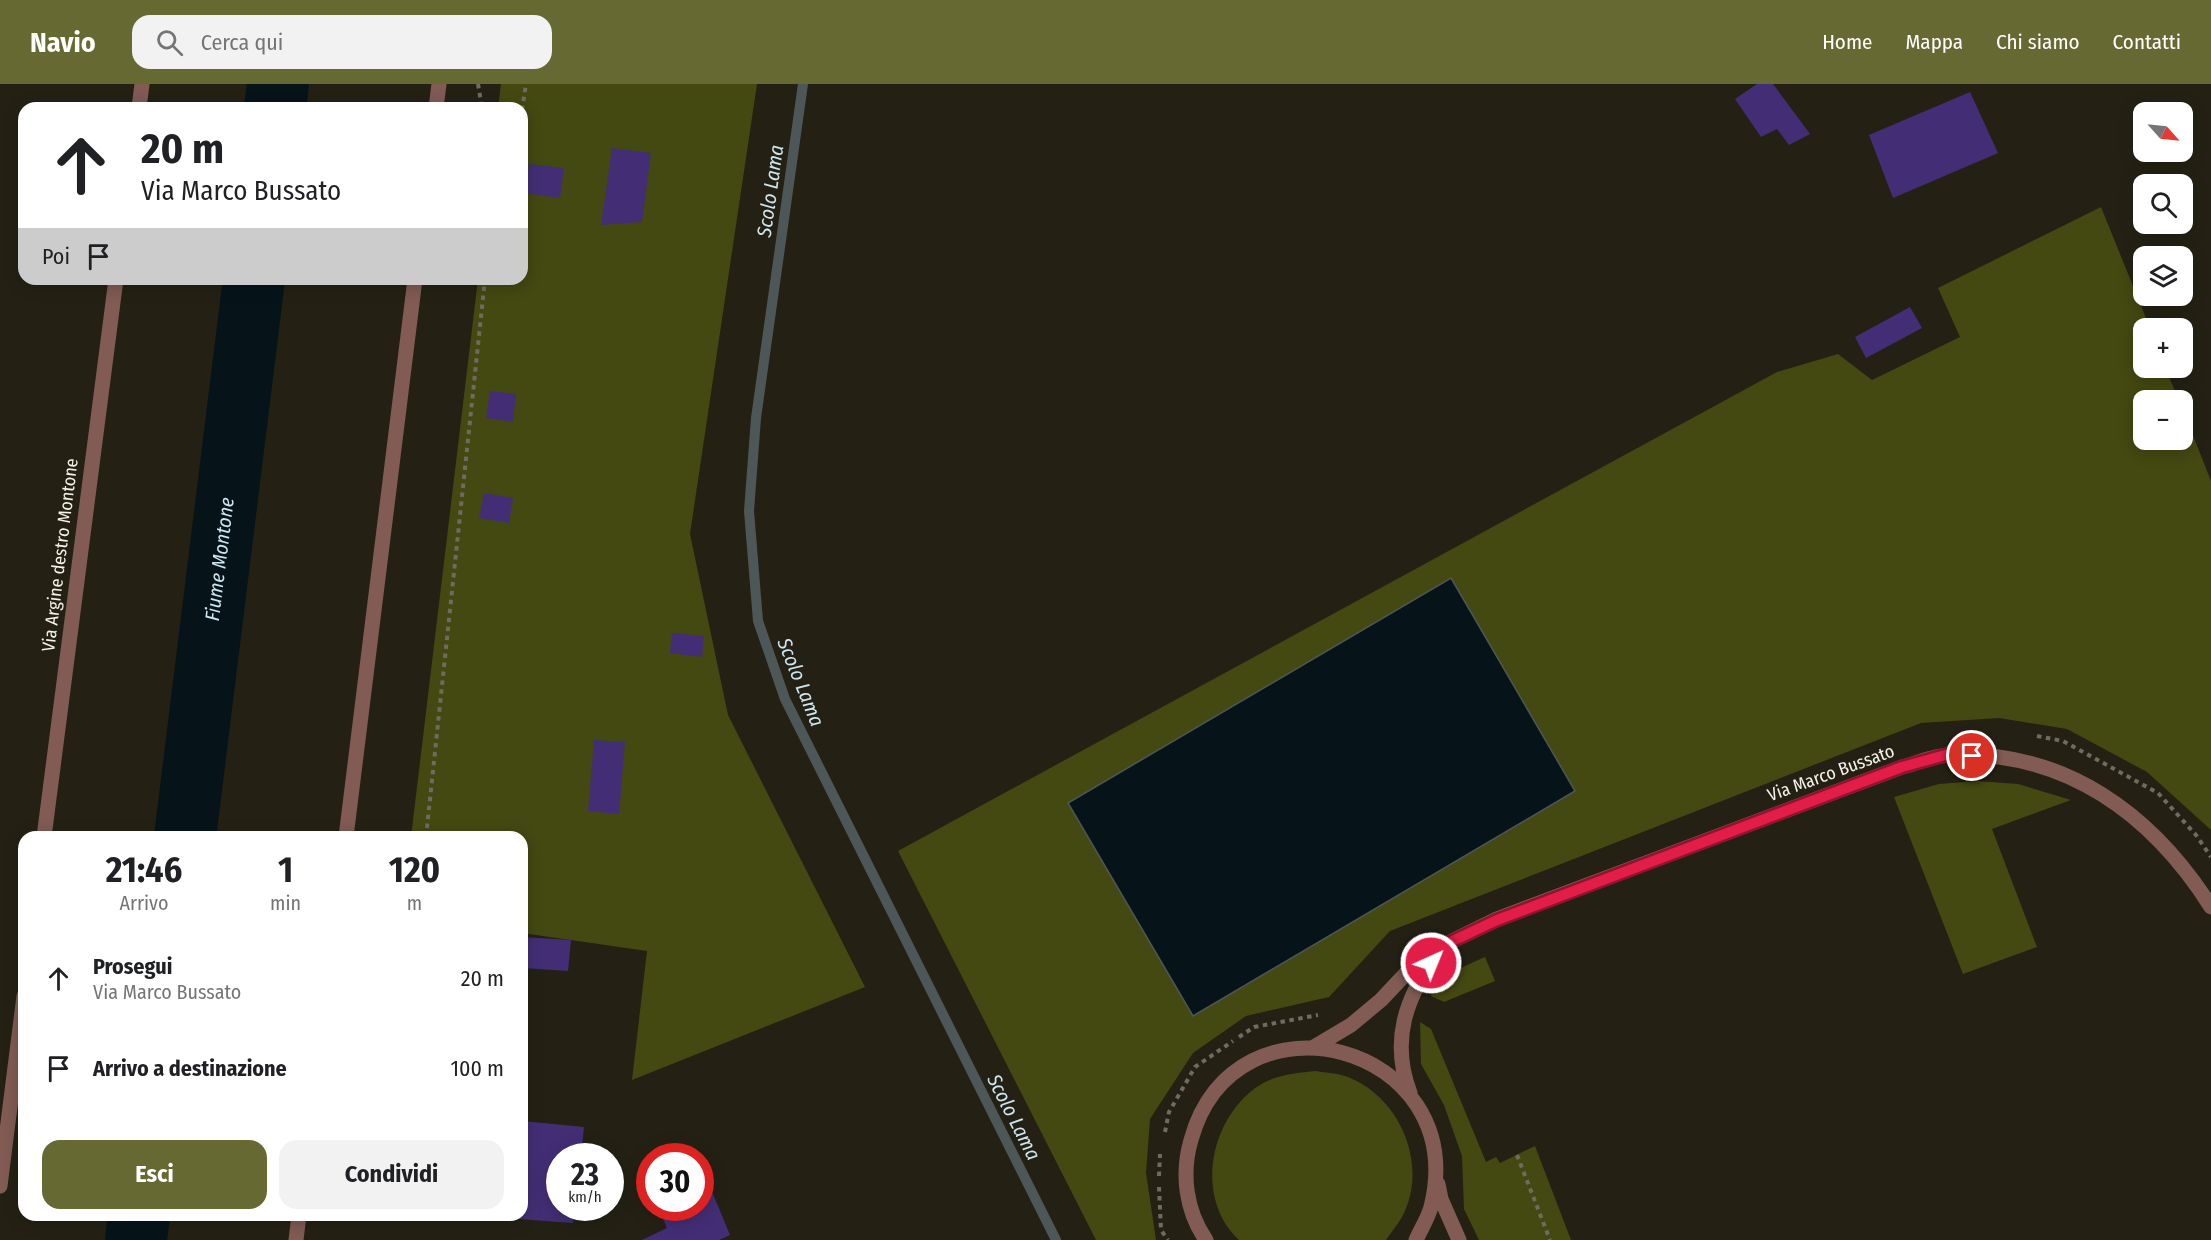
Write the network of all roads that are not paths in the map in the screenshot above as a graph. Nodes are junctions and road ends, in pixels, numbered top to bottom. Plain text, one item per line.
1 (142, 84) edge
2 (439, 84) edge
3 (139, 102) edge
4 (437, 102) edge
5 (115, 285) edge
6 (414, 285) edge
7 (45, 831) edge
8 (347, 831) edge
9 (2211, 907) edge
10 (1442, 946) junction
11 (18, 1044) edge
12 (1314, 1047) junction
13 (1412, 1098) junction
14 (1436, 1170) junction
15 (0, 1186) edge
16 (298, 1221) edge
17 (296, 1240) edge
18 (1206, 1240) edge
19 (1416, 1240) edge
20 (1459, 1240) edge

1 - 3 street
2 - 4 street
5 - 7 street, Via Argine destro Montone
6 - 8 street
9 - 10 street, Via Marco Bussato
10 - 12 street, Via Marco Bussato
10 - 13 street
11 - 15 street
12 - 13 street
12 - 18 street
13 - 14 street
14 - 19 street
14 - 20 street
16 - 17 street

